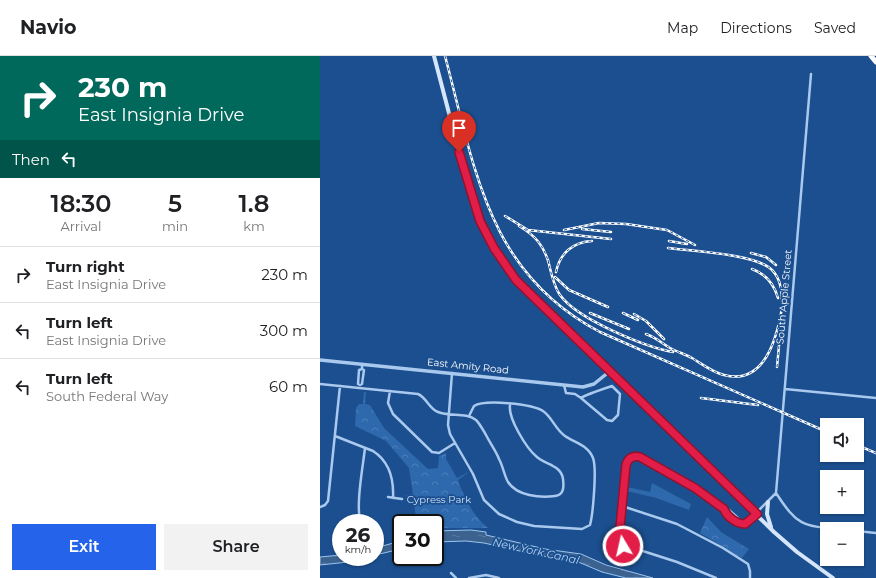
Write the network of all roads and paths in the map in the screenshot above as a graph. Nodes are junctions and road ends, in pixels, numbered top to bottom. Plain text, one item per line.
1 (434, 56) edge
2 (871, 56) edge
3 (876, 62) edge
4 (811, 74) dead end
5 (320, 360) edge
6 (362, 364) junction
7 (610, 372) junction
8 (452, 373) junction
9 (320, 384) edge
10 (564, 385) junction
11 (340, 386) junction
12 (360, 387) junction
13 (785, 389) junction
14 (390, 391) junction
15 (581, 398) junction
16 (876, 398) edge
17 (510, 405) junction
18 (449, 414) junction
19 (469, 416) junction
20 (335, 436) junction
21 (455, 444) junction
22 (365, 448) junction
23 (776, 493) junction
24 (388, 497) dead end
25 (393, 498) junction
26 (402, 499) dead end
27 (768, 502) junction
28 (622, 506) junction
29 (320, 507) edge
30 (359, 514) edge
31 (757, 514) junction
32 (820, 527) edge
33 (864, 531) edge
34 (774, 532) junction
35 (876, 532) edge
36 (451, 573) dead end
37 (486, 577) edge
38 (456, 578) edge
39 (469, 578) edge
40 (499, 578) edge
41 (716, 578) edge
42 (750, 578) edge
43 (833, 578) edge

1 - 7 main road
2 - 3 highway
4 - 13 street, South Apple Street
5 - 6 street, East Amity Road
6 - 8 street, East Amity Road
6 - 12 street
7 - 10 street, East Amity Road
7 - 31 main road
8 - 10 street, East Amity Road
8 - 18 street
9 - 11 street
10 - 15 street
11 - 12 street
11 - 20 street
12 - 14 street
13 - 16 street
13 - 23 street, South Apple Street
14 - 18 street
14 - 21 street
15 - 15 street
17 - 19 street
17 - 19 street
17 - 21 street
18 - 19 street
18 - 21 street
20 - 22 street
20 - 29 street
22 - 25 street
22 - 30 street
23 - 27 street
23 - 32 street
24 - 25 street
25 - 26 street
27 - 31 street
27 - 34 main road
28 - 31 street
28 - 41 street
28 - 42 street
31 - 34 main road
33 - 35 street
34 - 43 main road
36 - 38 street
37 - 39 street
37 - 40 street

